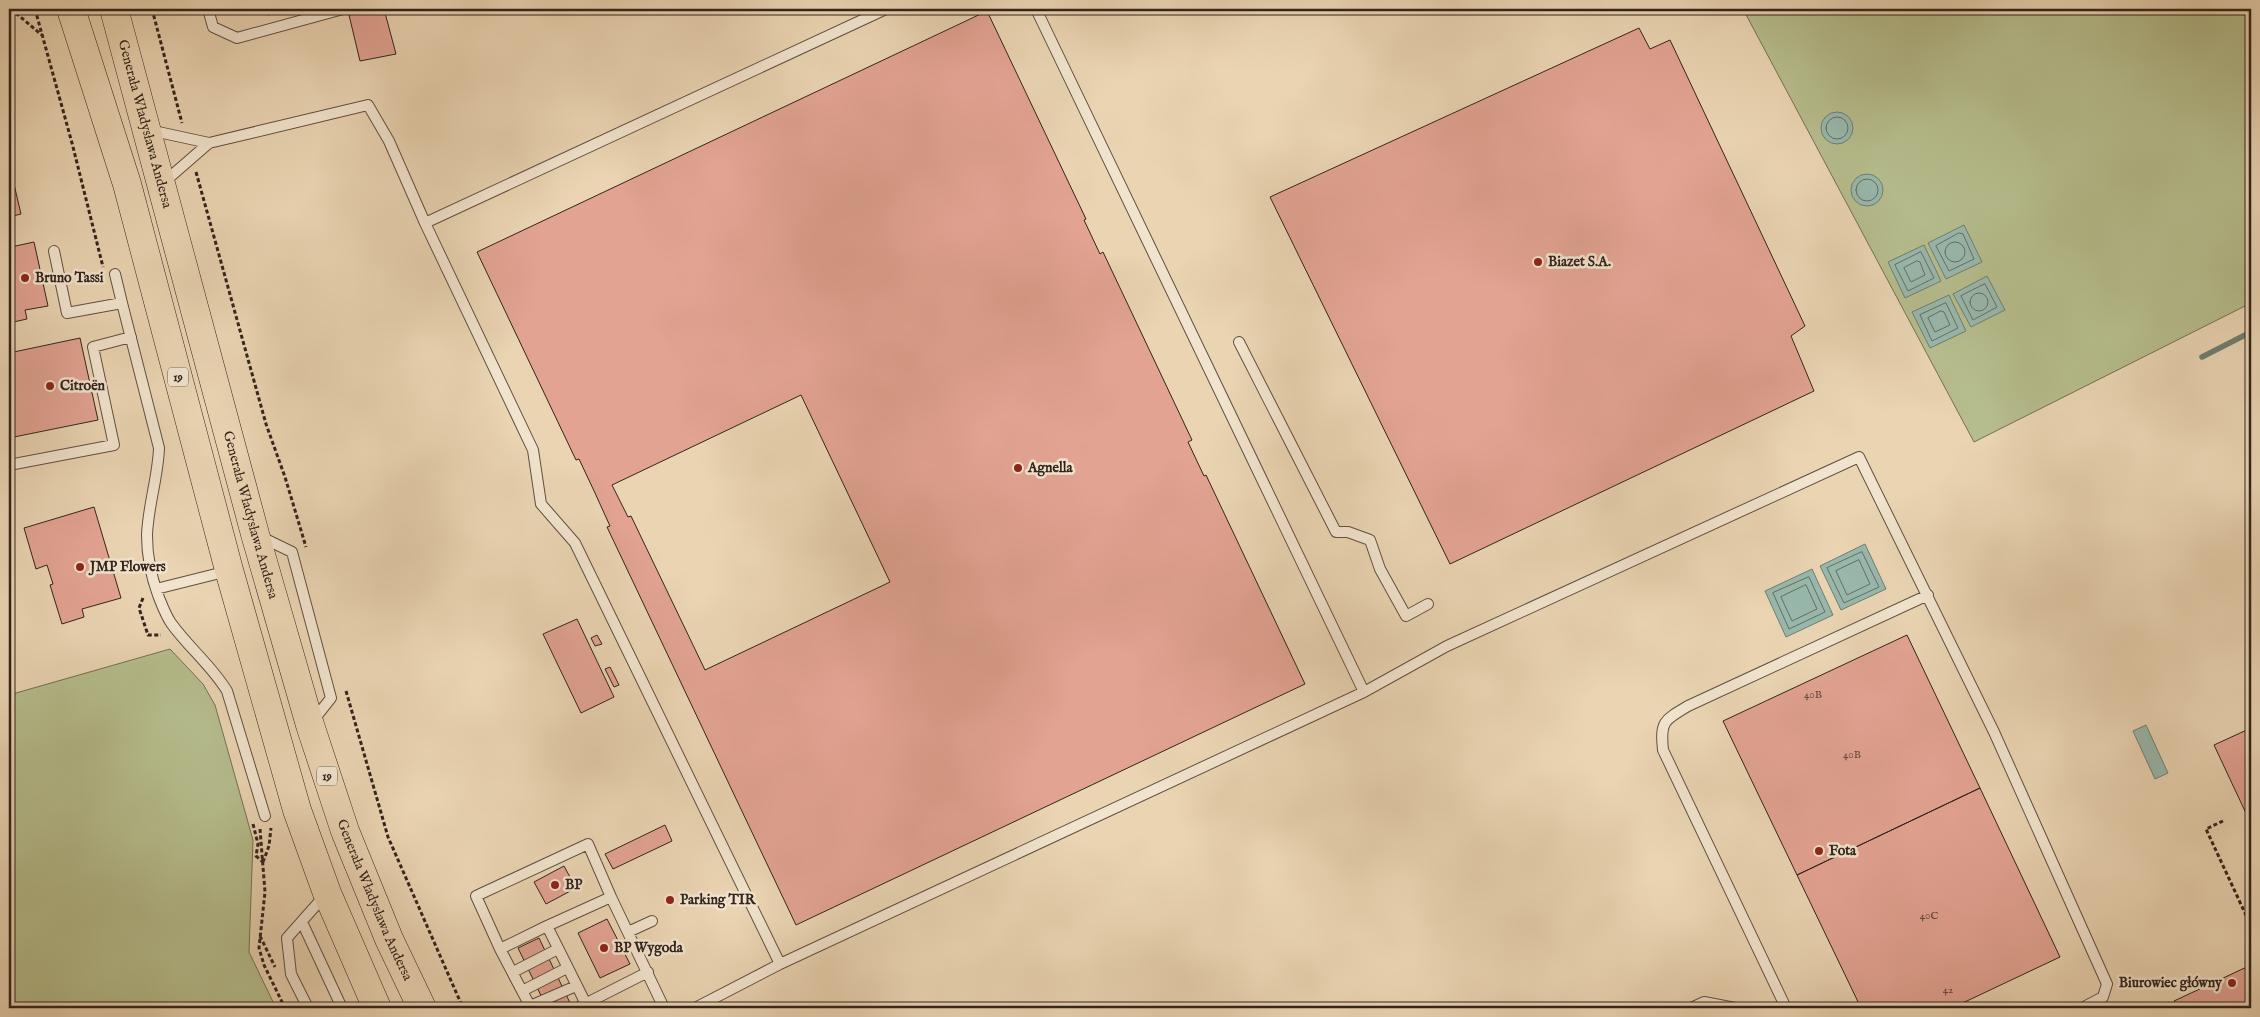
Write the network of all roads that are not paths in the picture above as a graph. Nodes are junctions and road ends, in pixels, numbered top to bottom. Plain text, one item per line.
1 (71, 9) edge
2 (114, 9) edge
3 (208, 9) edge
4 (343, 9) edge
5 (886, 9) edge
6 (1036, 9) edge
7 (146, 129) junction
8 (209, 143) junction
9 (161, 185) junction
10 (425, 223) junction
11 (54, 250) dead end
12 (115, 274) dead end
13 (122, 303) junction
14 (131, 337) junction
15 (1239, 342) dead end
16 (9, 465) edge
17 (229, 570) junction
18 (156, 590) junction
19 (1928, 595) junction
20 (1428, 604) dead end
21 (1364, 692) junction
22 (265, 816) road end
23 (327, 894) junction
24 (612, 896) junction
25 (652, 921) dead end
26 (302, 922) junction
27 (547, 926) junction
28 (628, 932) junction
29 (500, 949) junction
30 (558, 949) junction
31 (780, 964) junction
32 (567, 968) junction
33 (513, 972) junction
34 (648, 972) junction
35 (576, 986) junction
36 (522, 991) junction
37 (582, 1006) edge
38 (530, 1007) edge
39 (308, 1008) edge
40 (342, 1008) edge
41 (377, 1008) edge
42 (422, 1008) edge
43 (664, 1008) edge
44 (695, 1008) edge
45 (1691, 1008) edge
46 (1735, 1008) edge
47 (1786, 1008) edge
48 (2082, 1008) edge

1 - 17 highway, 19
2 - 7 highway, Generała Władysława Andersa / 19
3 - 4 lane
5 - 10 lane
6 - 21 lane
7 - 8 lane
7 - 9 highway, Generała Władysława Andersa / 19
8 - 9 lane
8 - 10 lane
9 - 42 highway, Generała Władysława Andersa / 19
10 - 31 lane
11 - 13 lane
12 - 13 lane
13 - 14 lane
14 - 16 lane
14 - 18 lane
15 - 20 lane
17 - 18 lane
17 - 23 highway, 19
18 - 22 lane
19 - 21 lane
19 - 47 lane
19 - 48 lane
21 - 31 lane
23 - 26 lane
23 - 41 highway, 19
24 - 27 lane
24 - 28 lane
24 - 29 lane
25 - 28 lane
26 - 39 lane
26 - 40 lane
27 - 29 lane
27 - 30 lane
28 - 34 lane
29 - 33 lane
30 - 32 lane
30 - 33 lane
31 - 44 lane
32 - 35 lane
32 - 36 lane
33 - 36 lane
34 - 37 lane
34 - 43 lane
35 - 37 lane
35 - 38 lane
36 - 38 lane
45 - 46 lane

